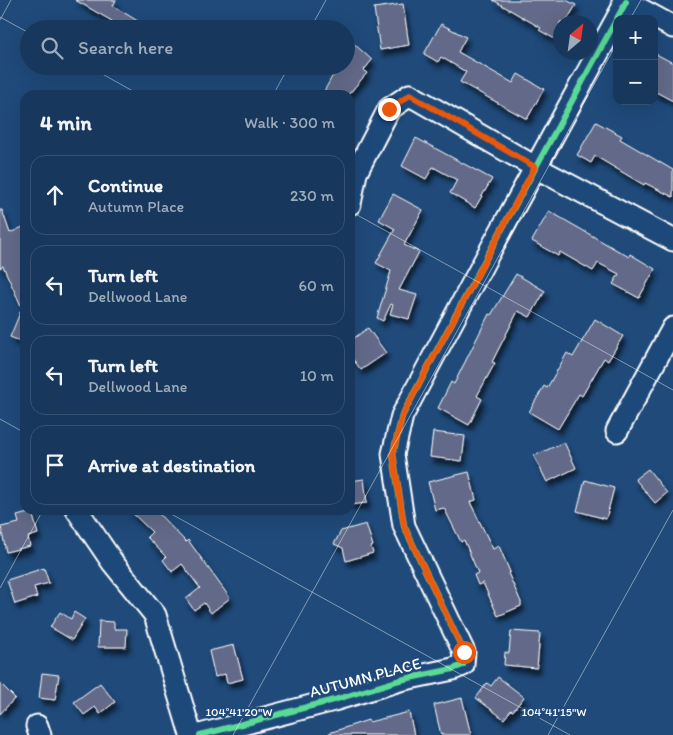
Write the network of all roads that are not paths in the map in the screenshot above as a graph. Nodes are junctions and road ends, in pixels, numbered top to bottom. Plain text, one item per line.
1 (624, 1) edge
2 (673, 27) edge
3 (535, 167) junction
4 (355, 178) edge
5 (673, 240) edge
6 (673, 328) edge
7 (617, 431) dead end
8 (80, 515) edge
9 (191, 735) edge
10 (200, 735) edge

1 - 2 street
1 - 3 street, AUTUMN PLACE
3 - 4 street
3 - 5 street
3 - 10 street, AUTUMN PLACE
6 - 7 street
8 - 9 street

